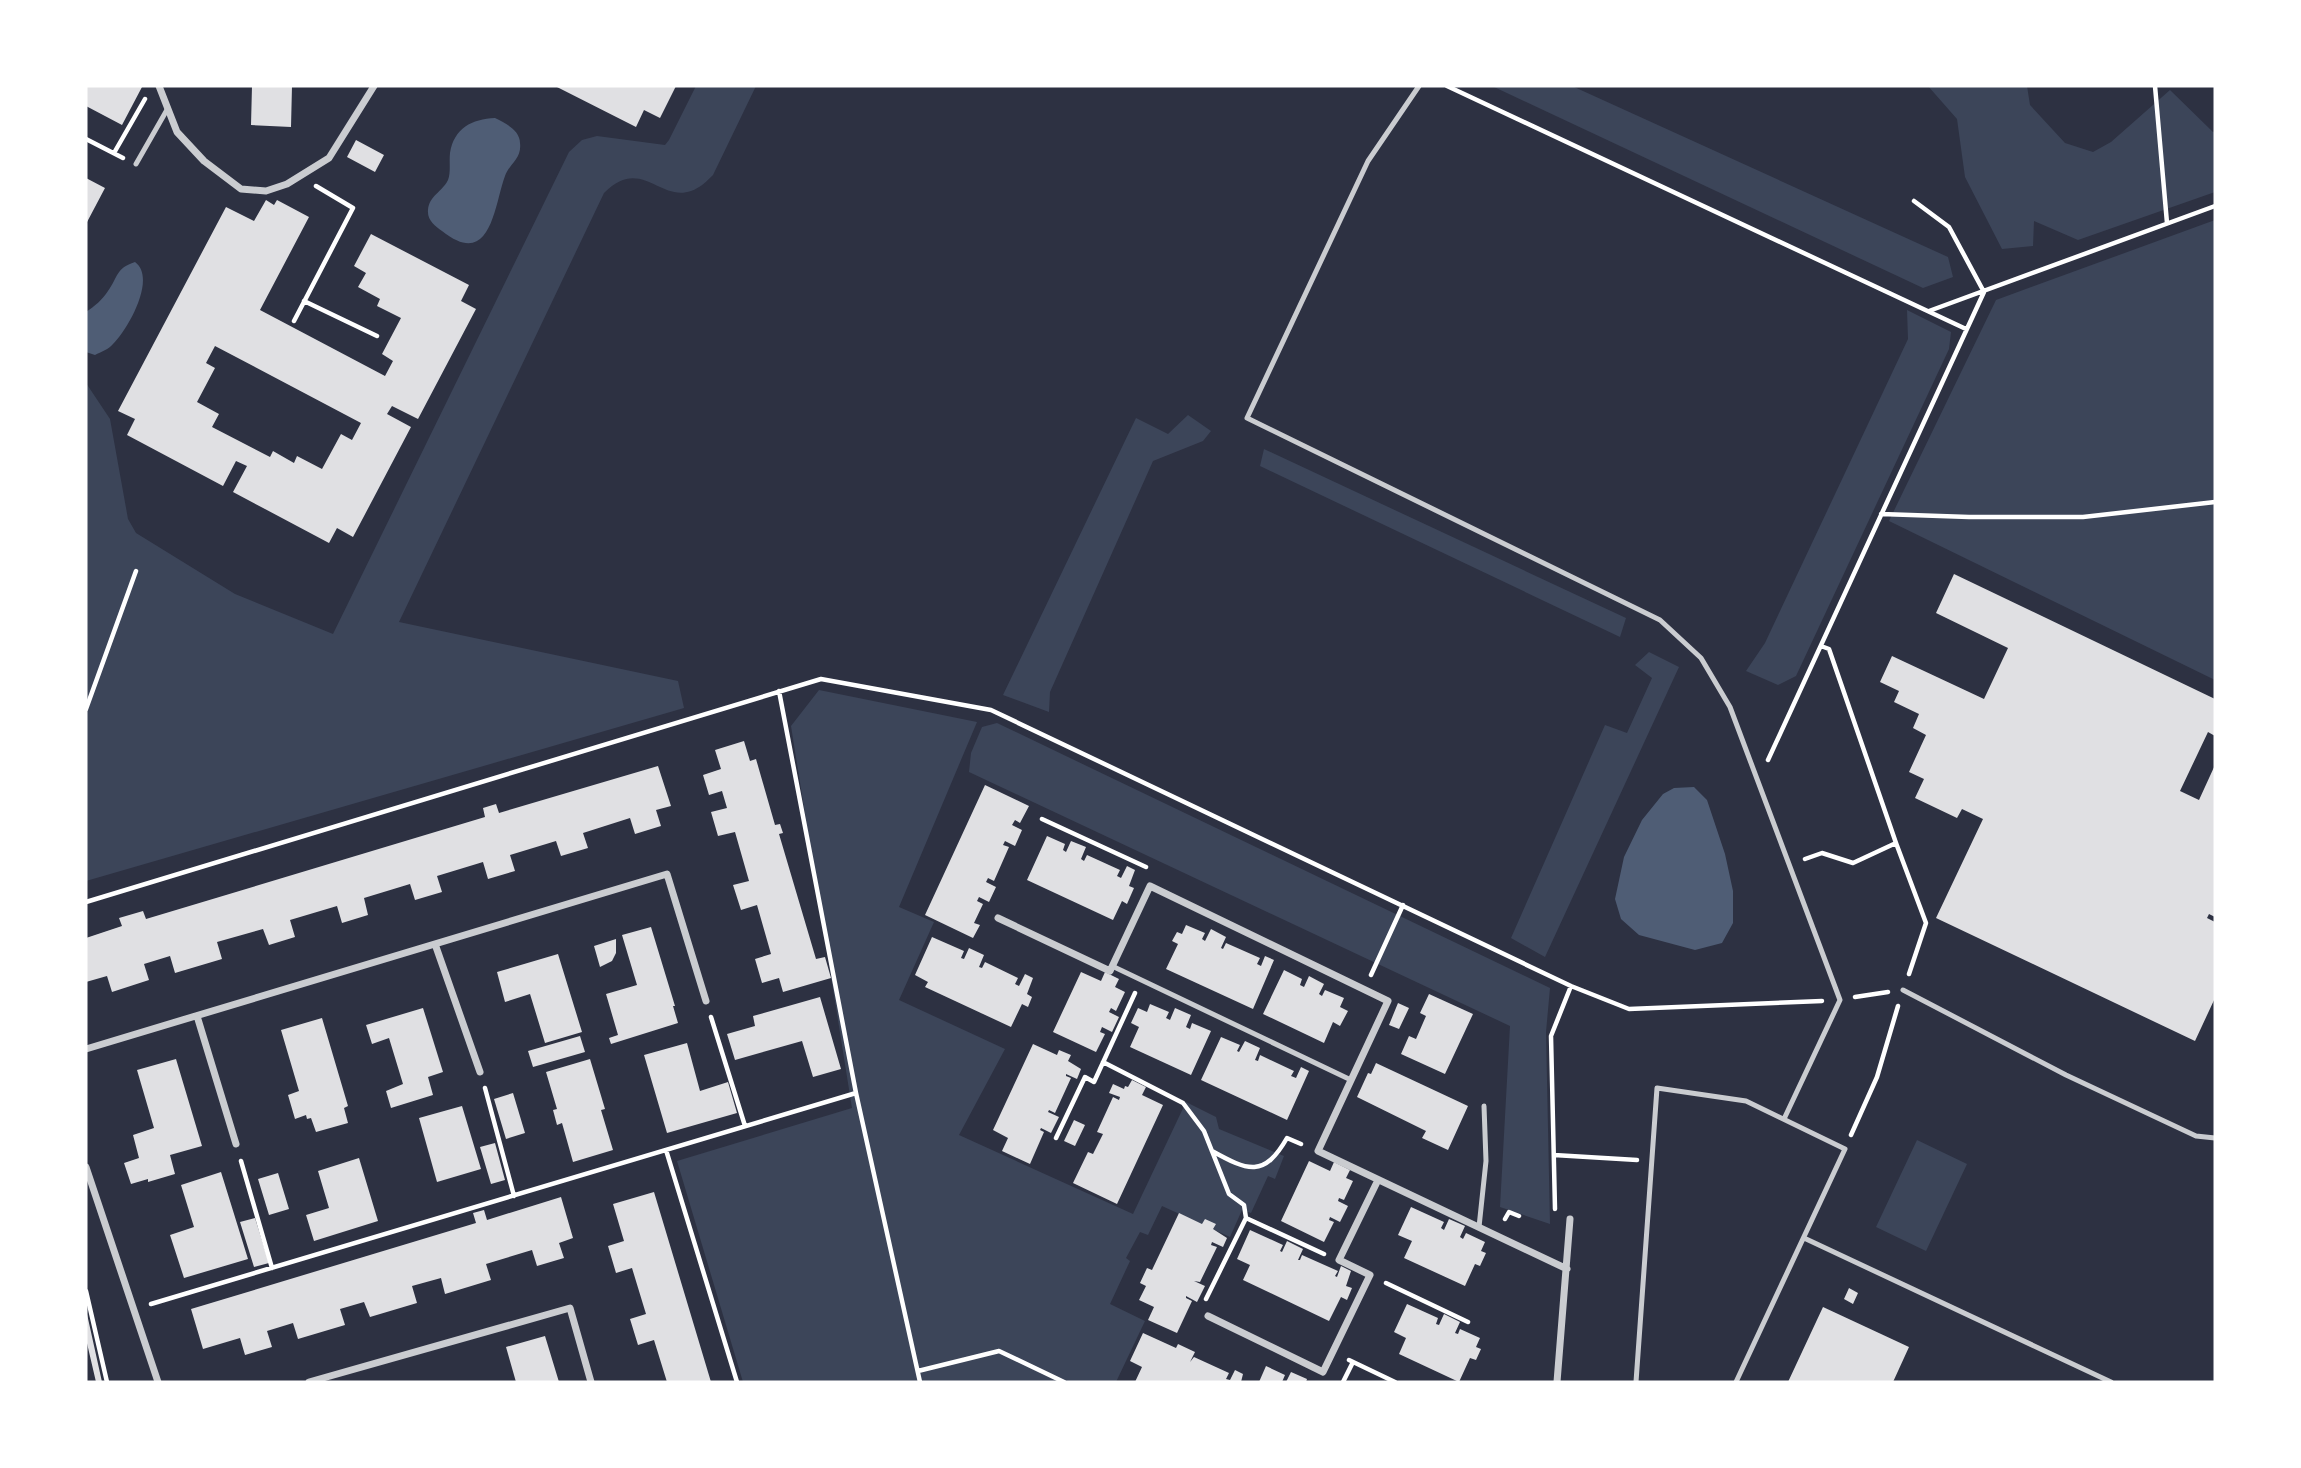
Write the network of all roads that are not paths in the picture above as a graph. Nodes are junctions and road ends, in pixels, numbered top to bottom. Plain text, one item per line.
1 (159, 86) edge
2 (374, 86) edge
3 (1419, 86) edge
4 (168, 108) junction
5 (136, 164) road end
6 (998, 918) dead end
7 (435, 944) junction
8 (1112, 966) junction
9 (1903, 990) road end
10 (706, 1001) road end
11 (197, 1016) junction
12 (86, 1049) edge
13 (480, 1072) road end
14 (1351, 1080) junction
15 (1484, 1106) dead end
16 (1784, 1119) junction
17 (2215, 1138) edge
18 (236, 1144) road end
19 (86, 1167) edge
20 (1378, 1180) junction
21 (1570, 1219) road end
22 (1479, 1227) junction
23 (1804, 1237) junction
24 (1567, 1269) junction
25 (1208, 1316) road end
26 (332, 1379) edge
27 (158, 1382) edge
28 (309, 1382) edge
29 (591, 1382) edge
30 (1558, 1382) edge
31 (1636, 1382) edge
32 (1736, 1382) edge
33 (2111, 1382) edge

1 - 4 street
2 - 4 street
3 - 16 lane
4 - 5 lane
6 - 8 street
7 - 10 street
7 - 11 street
7 - 13 street
8 - 14 lane
8 - 14 street
9 - 17 lane
11 - 12 street
11 - 18 street
14 - 20 street
15 - 22 lane
16 - 23 lane
16 - 31 lane
19 - 27 street
20 - 22 street
20 - 25 street
21 - 24 street
22 - 24 street
23 - 32 lane
23 - 33 lane
24 - 30 street
26 - 28 street
26 - 29 street

